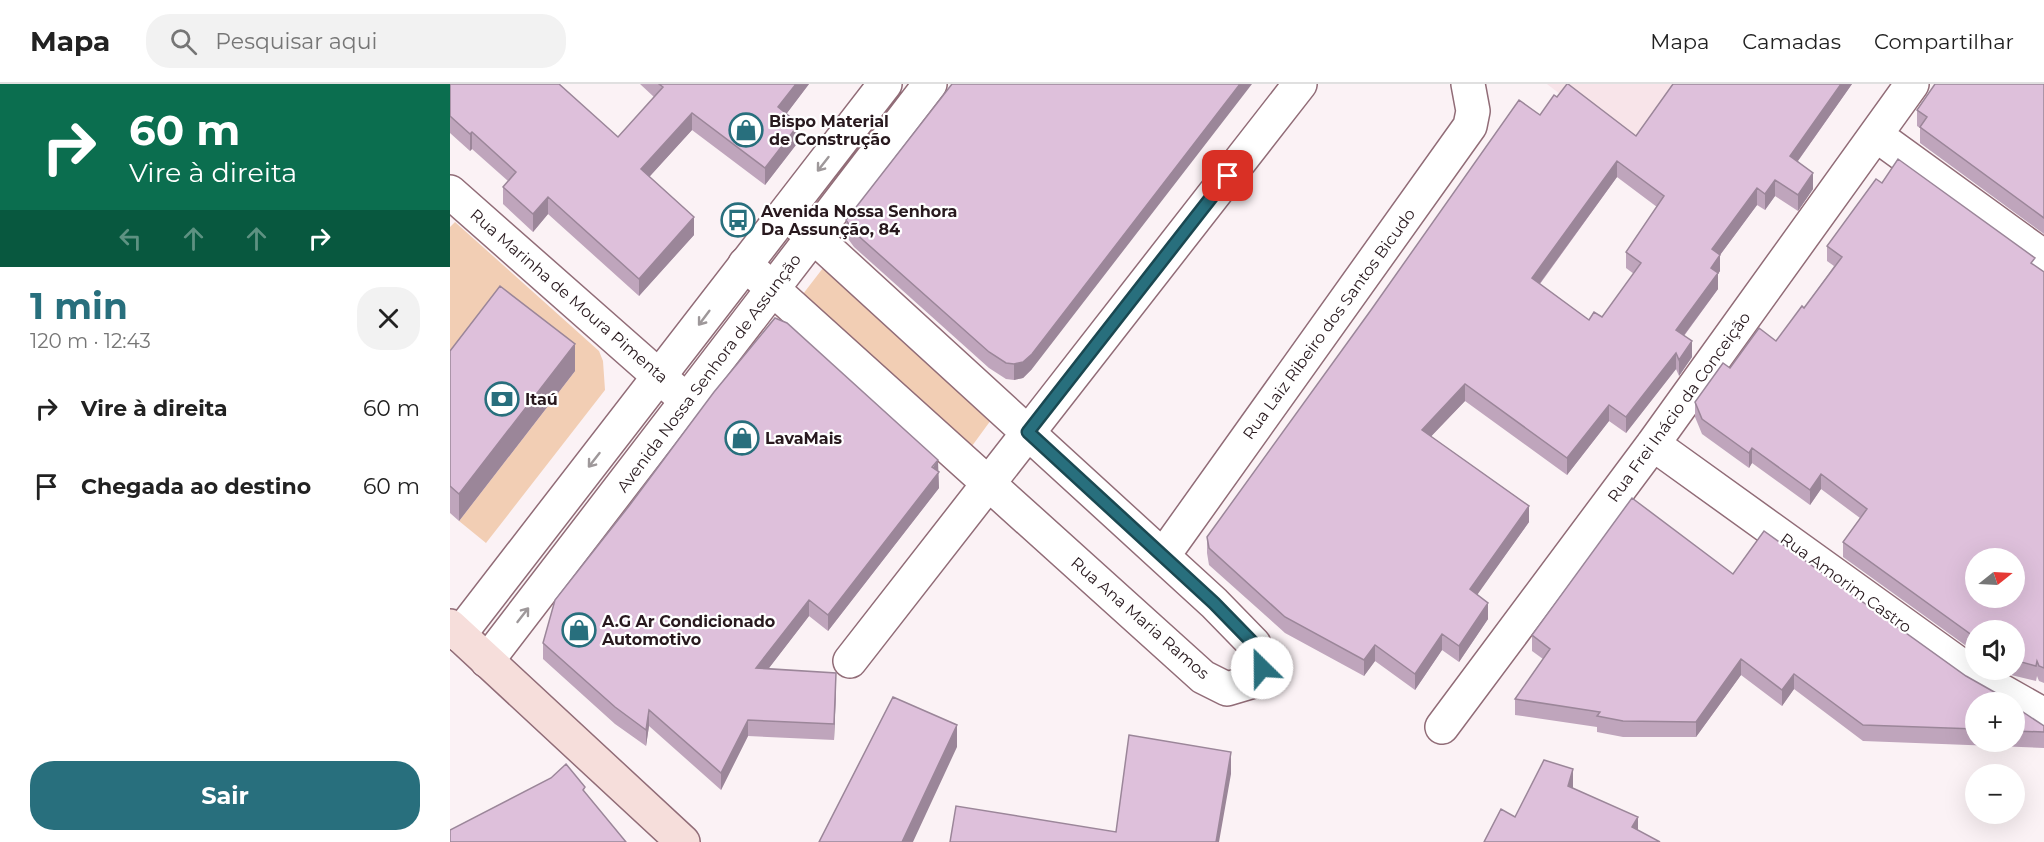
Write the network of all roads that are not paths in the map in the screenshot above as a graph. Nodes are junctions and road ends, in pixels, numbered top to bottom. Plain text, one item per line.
1 (885, 84) edge
2 (1300, 84) edge
3 (1468, 84) edge
4 (1912, 84) edge
5 (920, 88) edge
6 (1876, 135) junction
7 (450, 192) edge
8 (785, 214) junction
9 (813, 236) junction
10 (2044, 257) edge
11 (745, 264) junction
12 (773, 289) junction
13 (659, 376) junction
14 (687, 401) junction
15 (1028, 432) junction
16 (1653, 444) junction
17 (989, 483) junction
18 (1163, 556) junction
19 (455, 631) edge
20 (850, 661) dead end
21 (487, 662) junction
22 (2044, 715) edge
23 (1442, 727) dead end
24 (683, 842) edge

1 -> 8 street
2 - 15 street
3 - 18 street, Rua Laiz Ribeiro dos Santos Bicudo
4 - 6 street, Rua Frei Inácio da Conceição
5 - 9 street, Avenida Nossa Senhora de Assunção
6 - 10 street
6 - 16 street, Rua Frei Inácio da Conceição
7 - 13 street, Rua Marinha de Moura Pimenta
8 - 9 street, Rua Ana Maria Ramos
8 - 11 street
9 - 12 street, Avenida Nossa Senhora de Assunção
9 - 15 street, Rua Ana Maria Ramos
11 - 12 street, Rua Ana Maria Ramos
11 -> 13 street
12 - 14 street, Avenida Nossa Senhora de Assunção
12 - 17 street, Rua Ana Maria Ramos
13 - 14 street, Rua Marinha de Moura Pimenta
13 -> 19 street
21 -> 14 street, Avenida Nossa Senhora de Assunção
15 - 17 street
15 - 18 street, Rua Ana Maria Ramos
16 - 22 street, Rua Amorim Castro
16 - 23 street, Rua Frei Inácio da Conceição
17 - 18 street, Rua Ana Maria Ramos
17 - 20 street
19 - 21 main road
21 - 24 main road

